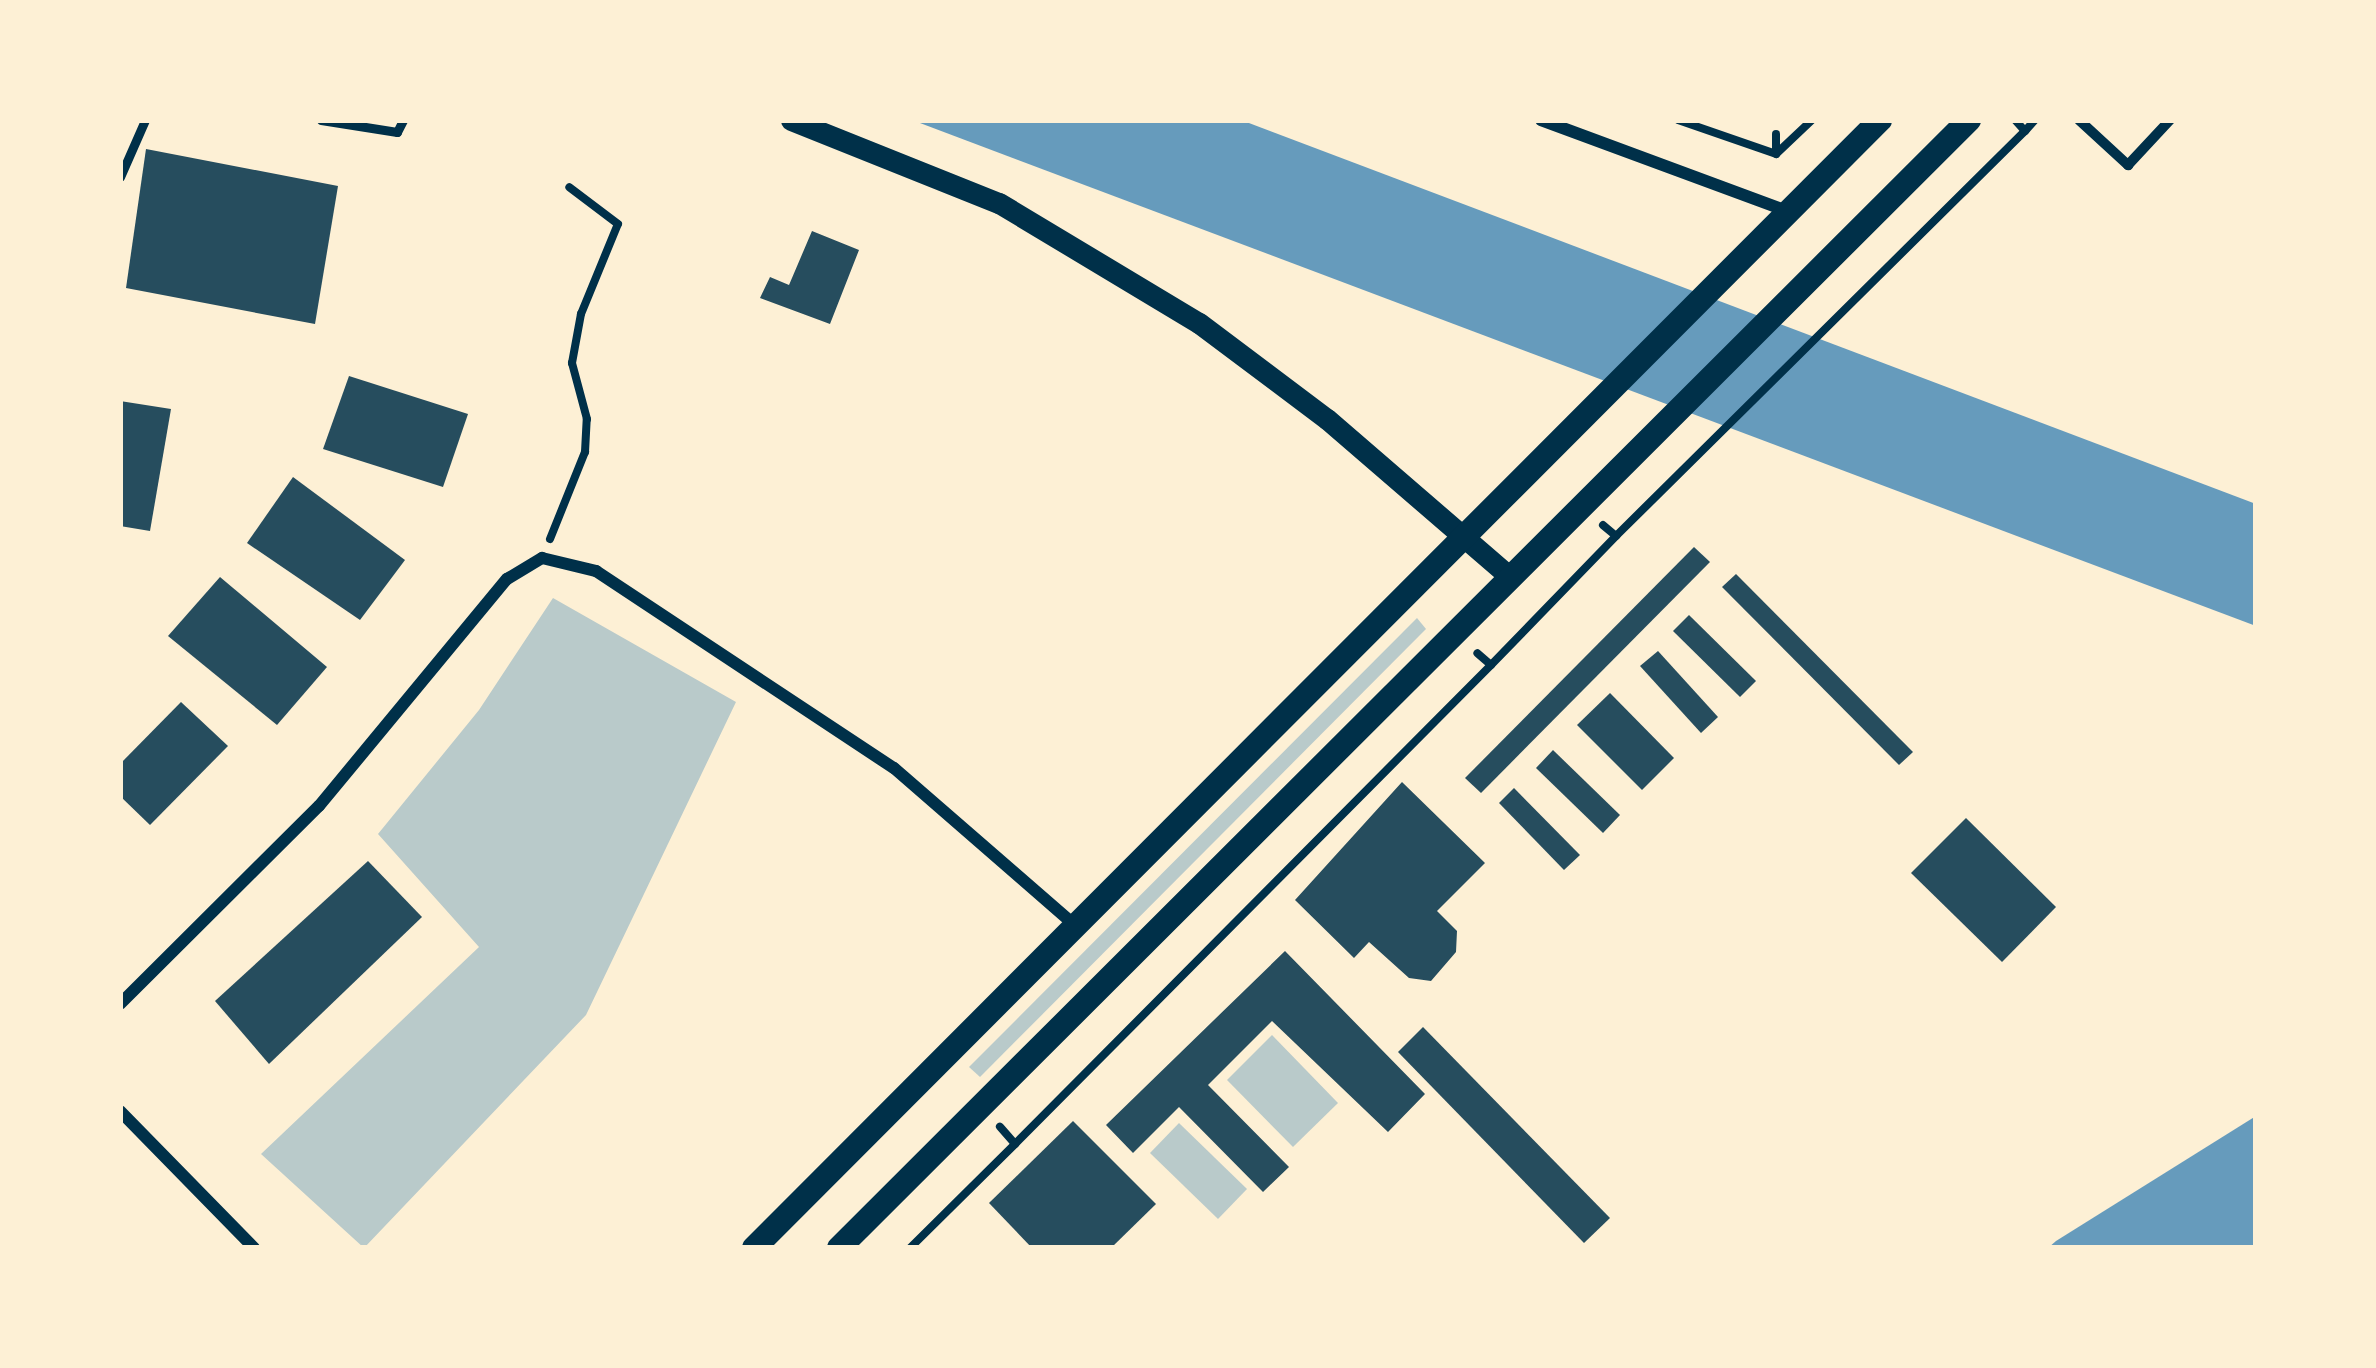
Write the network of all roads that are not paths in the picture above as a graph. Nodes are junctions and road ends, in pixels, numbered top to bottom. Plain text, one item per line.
1 (145, 120) edge
2 (321, 120) edge
3 (403, 120) edge
4 (791, 120) edge
5 (1544, 120) edge
6 (1880, 120) edge
7 (1969, 120) edge
8 (2079, 120) edge
9 (2170, 120) edge
10 (120, 177) edge
11 (1790, 212) junction
12 (1466, 536) junction
13 (1510, 577) junction
14 (1077, 927) junction
15 (120, 1004) edge
16 (120, 1111) edge
17 (254, 1248) edge
18 (754, 1248) edge
19 (839, 1248) edge

1 - 10 lane
2 - 3 lane
4 - 12 street
5 - 11 street
6 - 11 main road
7 - 13 main road
8 - 9 street
11 - 12 main road
12 - 13 street
12 - 14 main road
13 - 19 main road
14 - 15 street
14 - 18 main road
16 - 17 street

